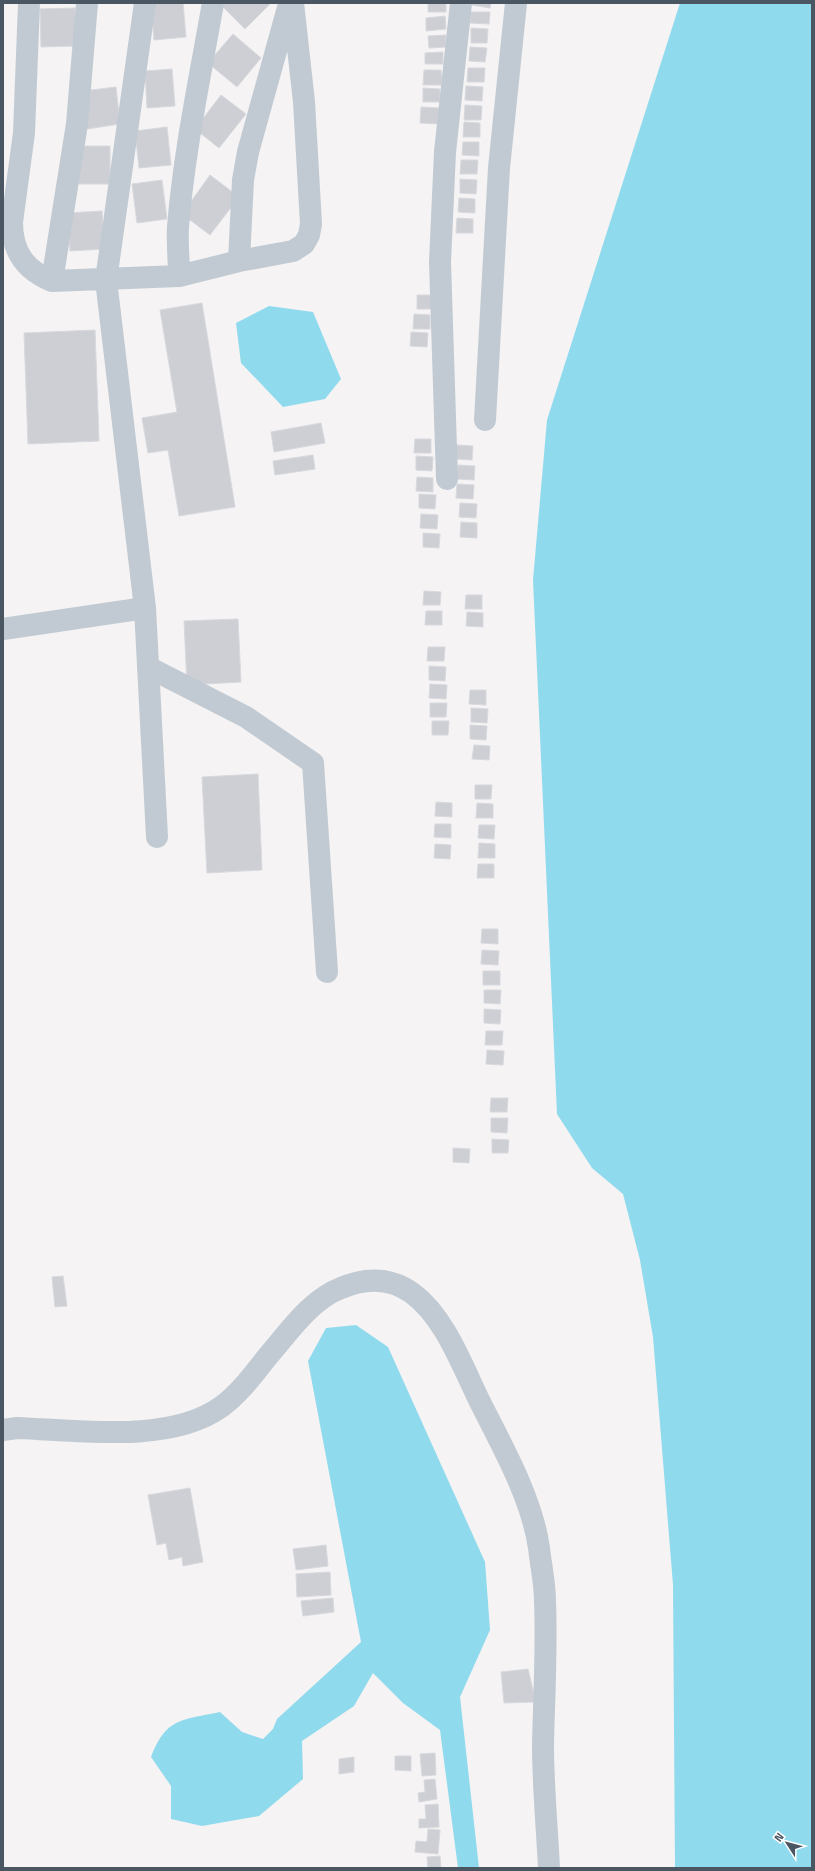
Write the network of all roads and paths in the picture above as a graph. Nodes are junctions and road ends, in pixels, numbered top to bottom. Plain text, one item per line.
1 (29, 3) edge
2 (87, 3) edge
3 (145, 3) edge
4 (213, 3) edge
5 (290, 3) edge
6 (293, 3) edge
7 (461, 3) edge
8 (516, 3) edge
9 (239, 260) junction
10 (179, 276) junction
11 (106, 280) junction
12 (52, 281) junction
13 (485, 420) dead end
14 (447, 479) dead end
15 (145, 608) junction
16 (3, 629) edge
17 (148, 668) junction
18 (157, 837) dead end
19 (327, 972) dead end
20 (3, 1430) edge
21 (549, 1868) edge

1 - 12 lane
2 - 12 lane
3 - 11 lane
4 - 10 lane
5 - 9 lane
6 - 9 lane
7 - 14 lane
8 - 13 lane
9 - 10 lane
10 - 11 lane
11 - 12 lane
11 - 15 lane
15 - 16 lane
15 - 17 lane
17 - 18 lane
17 - 19 lane
20 - 21 lane

